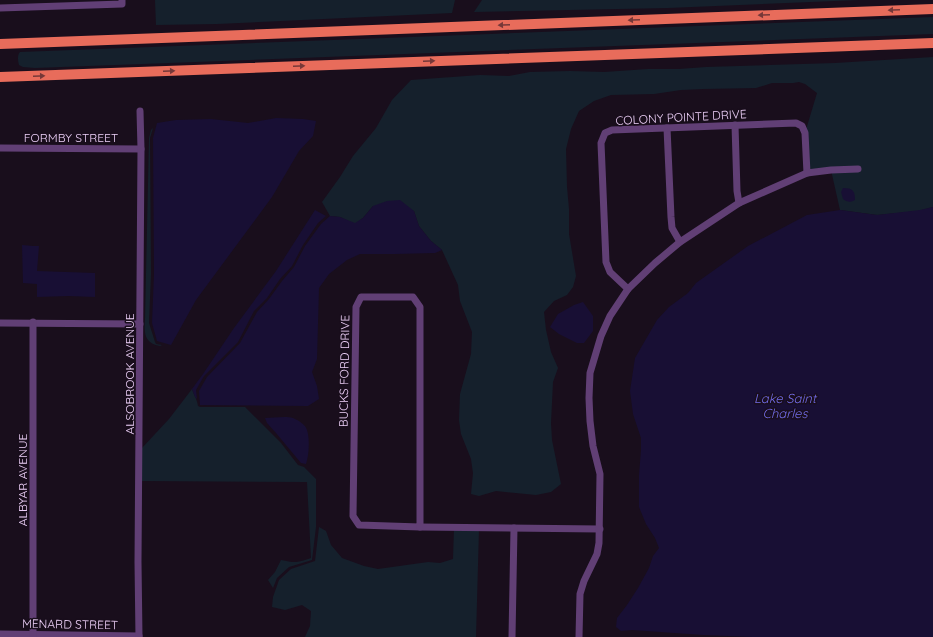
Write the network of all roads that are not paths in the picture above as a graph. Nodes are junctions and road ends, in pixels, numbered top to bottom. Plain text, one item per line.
1 (122, 2) edge
2 (0, 8) edge
3 (933, 9) edge
4 (933, 42) edge
5 (0, 44) edge
6 (0, 77) edge
7 (140, 111) dead end
8 (735, 125) junction
9 (667, 128) junction
10 (0, 148) edge
11 (141, 149) junction
12 (858, 169) dead end
13 (807, 173) junction
14 (739, 203) junction
15 (680, 242) junction
16 (628, 289) junction
17 (33, 322) junction
18 (0, 323) edge
19 (140, 324) junction
20 (420, 527) junction
21 (514, 528) junction
22 (600, 529) junction
23 (0, 634) edge
24 (33, 636) edge
25 (139, 637) edge
26 (512, 637) edge
27 (579, 637) edge

1 - 2 street
3 -> 5 highway
6 -> 4 highway
7 - 11 street, ALSOBROOK AVENUE
8 - 9 street, COLONY POINTE DRIVE
8 - 13 street, COLONY POINTE DRIVE
8 - 14 street
9 - 15 street
9 - 16 street, COLONY POINTE DRIVE
10 - 11 street, FORMBY STREET
11 - 19 street, ALSOBROOK AVENUE
12 - 13 street
13 - 14 street
14 - 15 street
15 - 16 street
16 - 22 street
17 - 18 street
17 - 19 street
17 - 24 street, ALBYAR AVENUE
19 - 25 street, ALSOBROOK AVENUE
20 - 20 street, BUCKS FORD DRIVE
20 - 21 street, BUCKS FORD DRIVE
21 - 22 street, BUCKS FORD DRIVE
21 - 26 street
22 - 27 street
23 - 24 street, MENARD STREET
24 - 25 street, MENARD STREET

